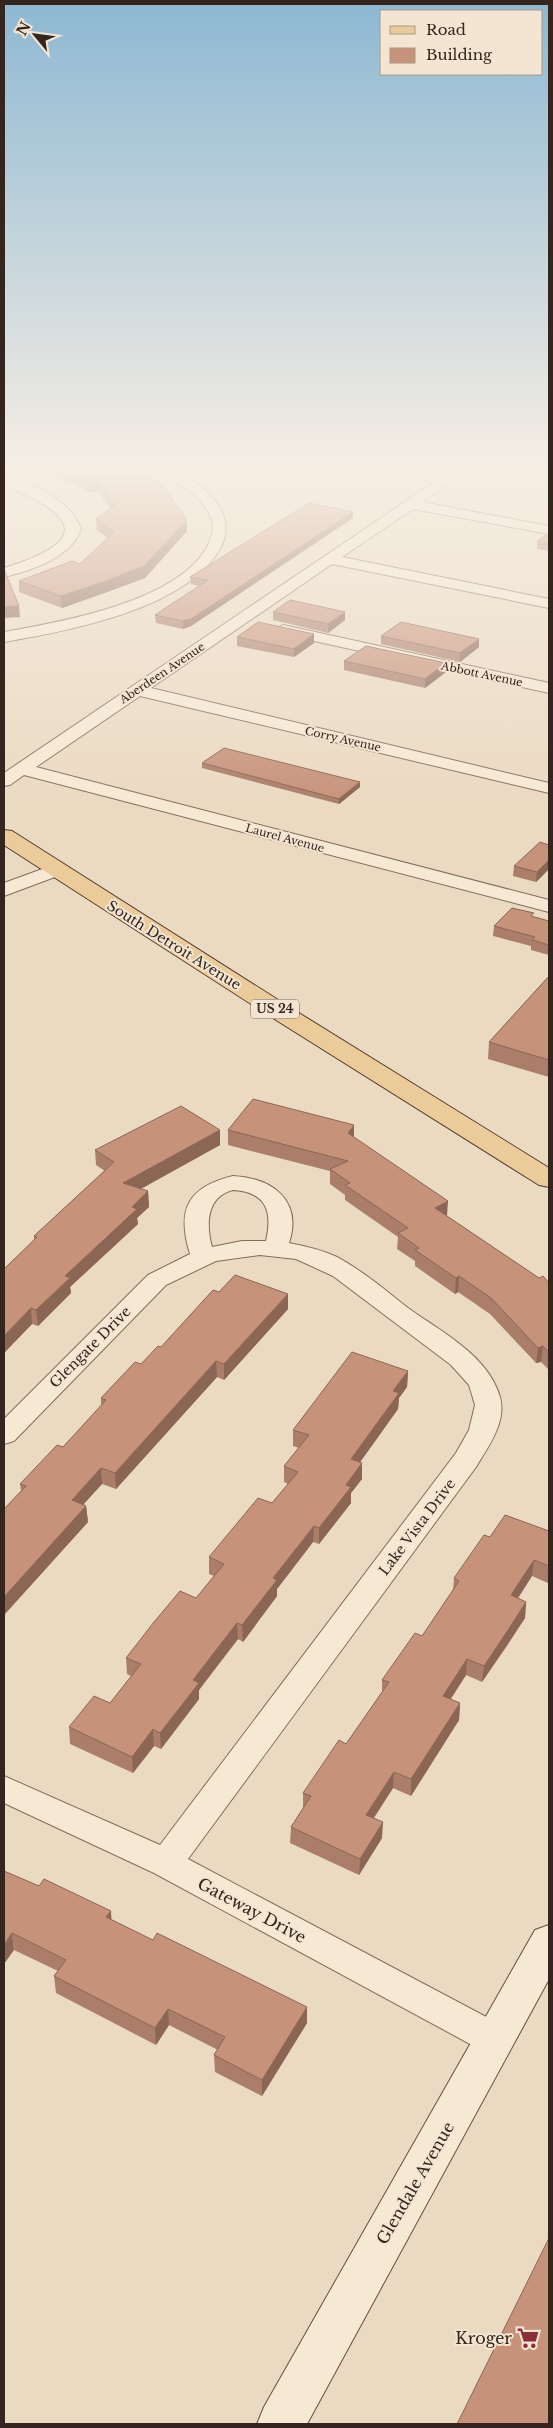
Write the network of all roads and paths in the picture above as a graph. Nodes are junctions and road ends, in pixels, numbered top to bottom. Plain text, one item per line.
1 (185, 577) edge
2 (302, 577) edge
3 (418, 577) edge
4 (549, 604) edge
5 (240, 620) junction
6 (4, 637) edge
7 (549, 688) edge
8 (138, 690) junction
9 (22, 769) junction
10 (4, 781) edge
11 (549, 788) edge
12 (4, 836) edge
13 (56, 870) junction
14 (4, 890) edge
15 (547, 903) edge
16 (549, 1179) edge
17 (273, 1250) junction
18 (192, 1260) junction
19 (4, 1435) edge
20 (4, 1789) edge
21 (166, 1863) junction
22 (549, 1942) edge
23 (496, 2040) junction
24 (281, 2424) edge

1 - 6 street
2 - 5 street, Aberdeen Avenue
3 - 4 street
5 - 7 street, Abbott Avenue
5 - 8 street, Aberdeen Avenue
8 - 9 street, Aberdeen Avenue
8 - 11 street, Corry Avenue
9 - 10 street, Aberdeen Avenue
9 - 15 street, Laurel Avenue
12 - 13 main road, South Detroit Avenue / US 24
13 - 14 street
13 - 16 main road, South Detroit Avenue / US 24
17 - 18 street, Lake Vista Drive
17 - 18 street
17 - 21 street, Lake Vista Drive
18 - 19 street, Glengate Drive
20 - 21 street, Gateway Drive
21 - 23 street, Gateway Drive
22 - 23 main road, Glendale Avenue
23 - 24 main road, Glendale Avenue

